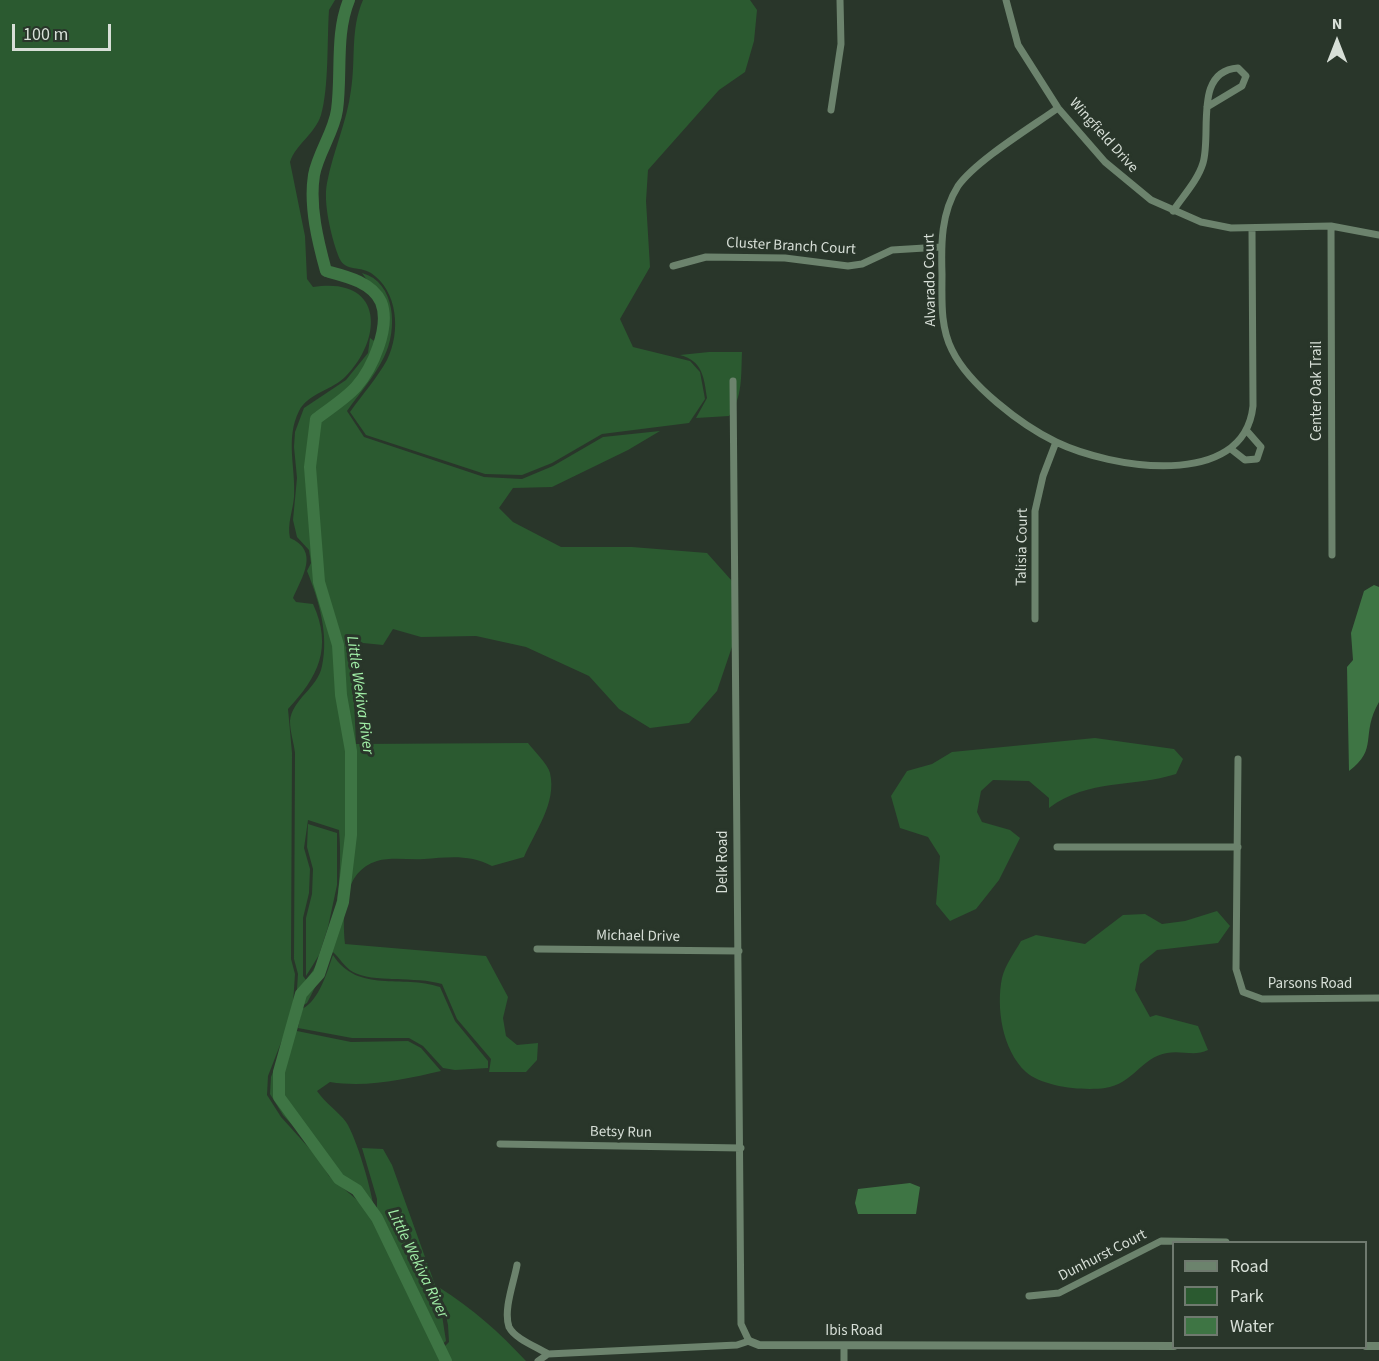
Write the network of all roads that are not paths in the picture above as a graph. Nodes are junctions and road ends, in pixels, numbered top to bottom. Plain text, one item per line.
1 (840, 0) edge
2 (1006, 0) edge
3 (1207, 107) junction
4 (1058, 108) junction
5 (831, 110) dead end
6 (1173, 211) junction
7 (1331, 226) junction
8 (1252, 230) junction
9 (1379, 236) edge
10 (941, 247) junction
11 (673, 266) dead end
12 (733, 381) dead end
13 (1247, 431) junction
14 (1056, 442) junction
15 (1231, 449) junction
16 (1332, 555) dead end
17 (1035, 619) dead end
18 (1238, 759) dead end
19 (1057, 847) dead end
20 (1238, 847) junction
21 (537, 949) dead end
22 (739, 951) junction
23 (1379, 998) edge
24 (500, 1144) dead end
25 (741, 1148) junction
26 (1172, 1241) edge
27 (517, 1265) dead end
28 (1029, 1296) dead end
29 (748, 1341) junction
30 (844, 1346) junction
31 (1172, 1346) edge
32 (548, 1354) junction
33 (538, 1361) edge
34 (844, 1361) edge

1 - 5 street
2 - 4 street, Wingfield Drive
3 - 3 street
3 - 6 street
4 - 6 street, Wingfield Drive
4 - 10 street, Alvarado Court
6 - 8 street, Wingfield Drive
7 - 8 street, Wingfield Drive
7 - 9 street, Wingfield Drive
7 - 16 street, Center Oak Trail
8 - 13 street, Alvarado Court
10 - 11 street, Cluster Branch Court
10 - 14 street, Alvarado Court
12 - 22 street, Delk Road
13 - 15 street, Alvarado Court
13 - 15 street
14 - 15 street, Alvarado Court
14 - 17 street, Talisia Court
18 - 20 street
19 - 20 street
20 - 23 street, Parsons Road
21 - 22 street, Michael Drive
22 - 25 street, Delk Road
24 - 25 street, Betsy Run
25 - 29 street, Delk Road
26 - 28 street, Dunhurst Court
27 - 32 street
29 - 30 street, Ibis Road
29 - 32 street, Ibis Road
30 - 31 street, Ibis Road
30 - 34 street
32 - 33 street

